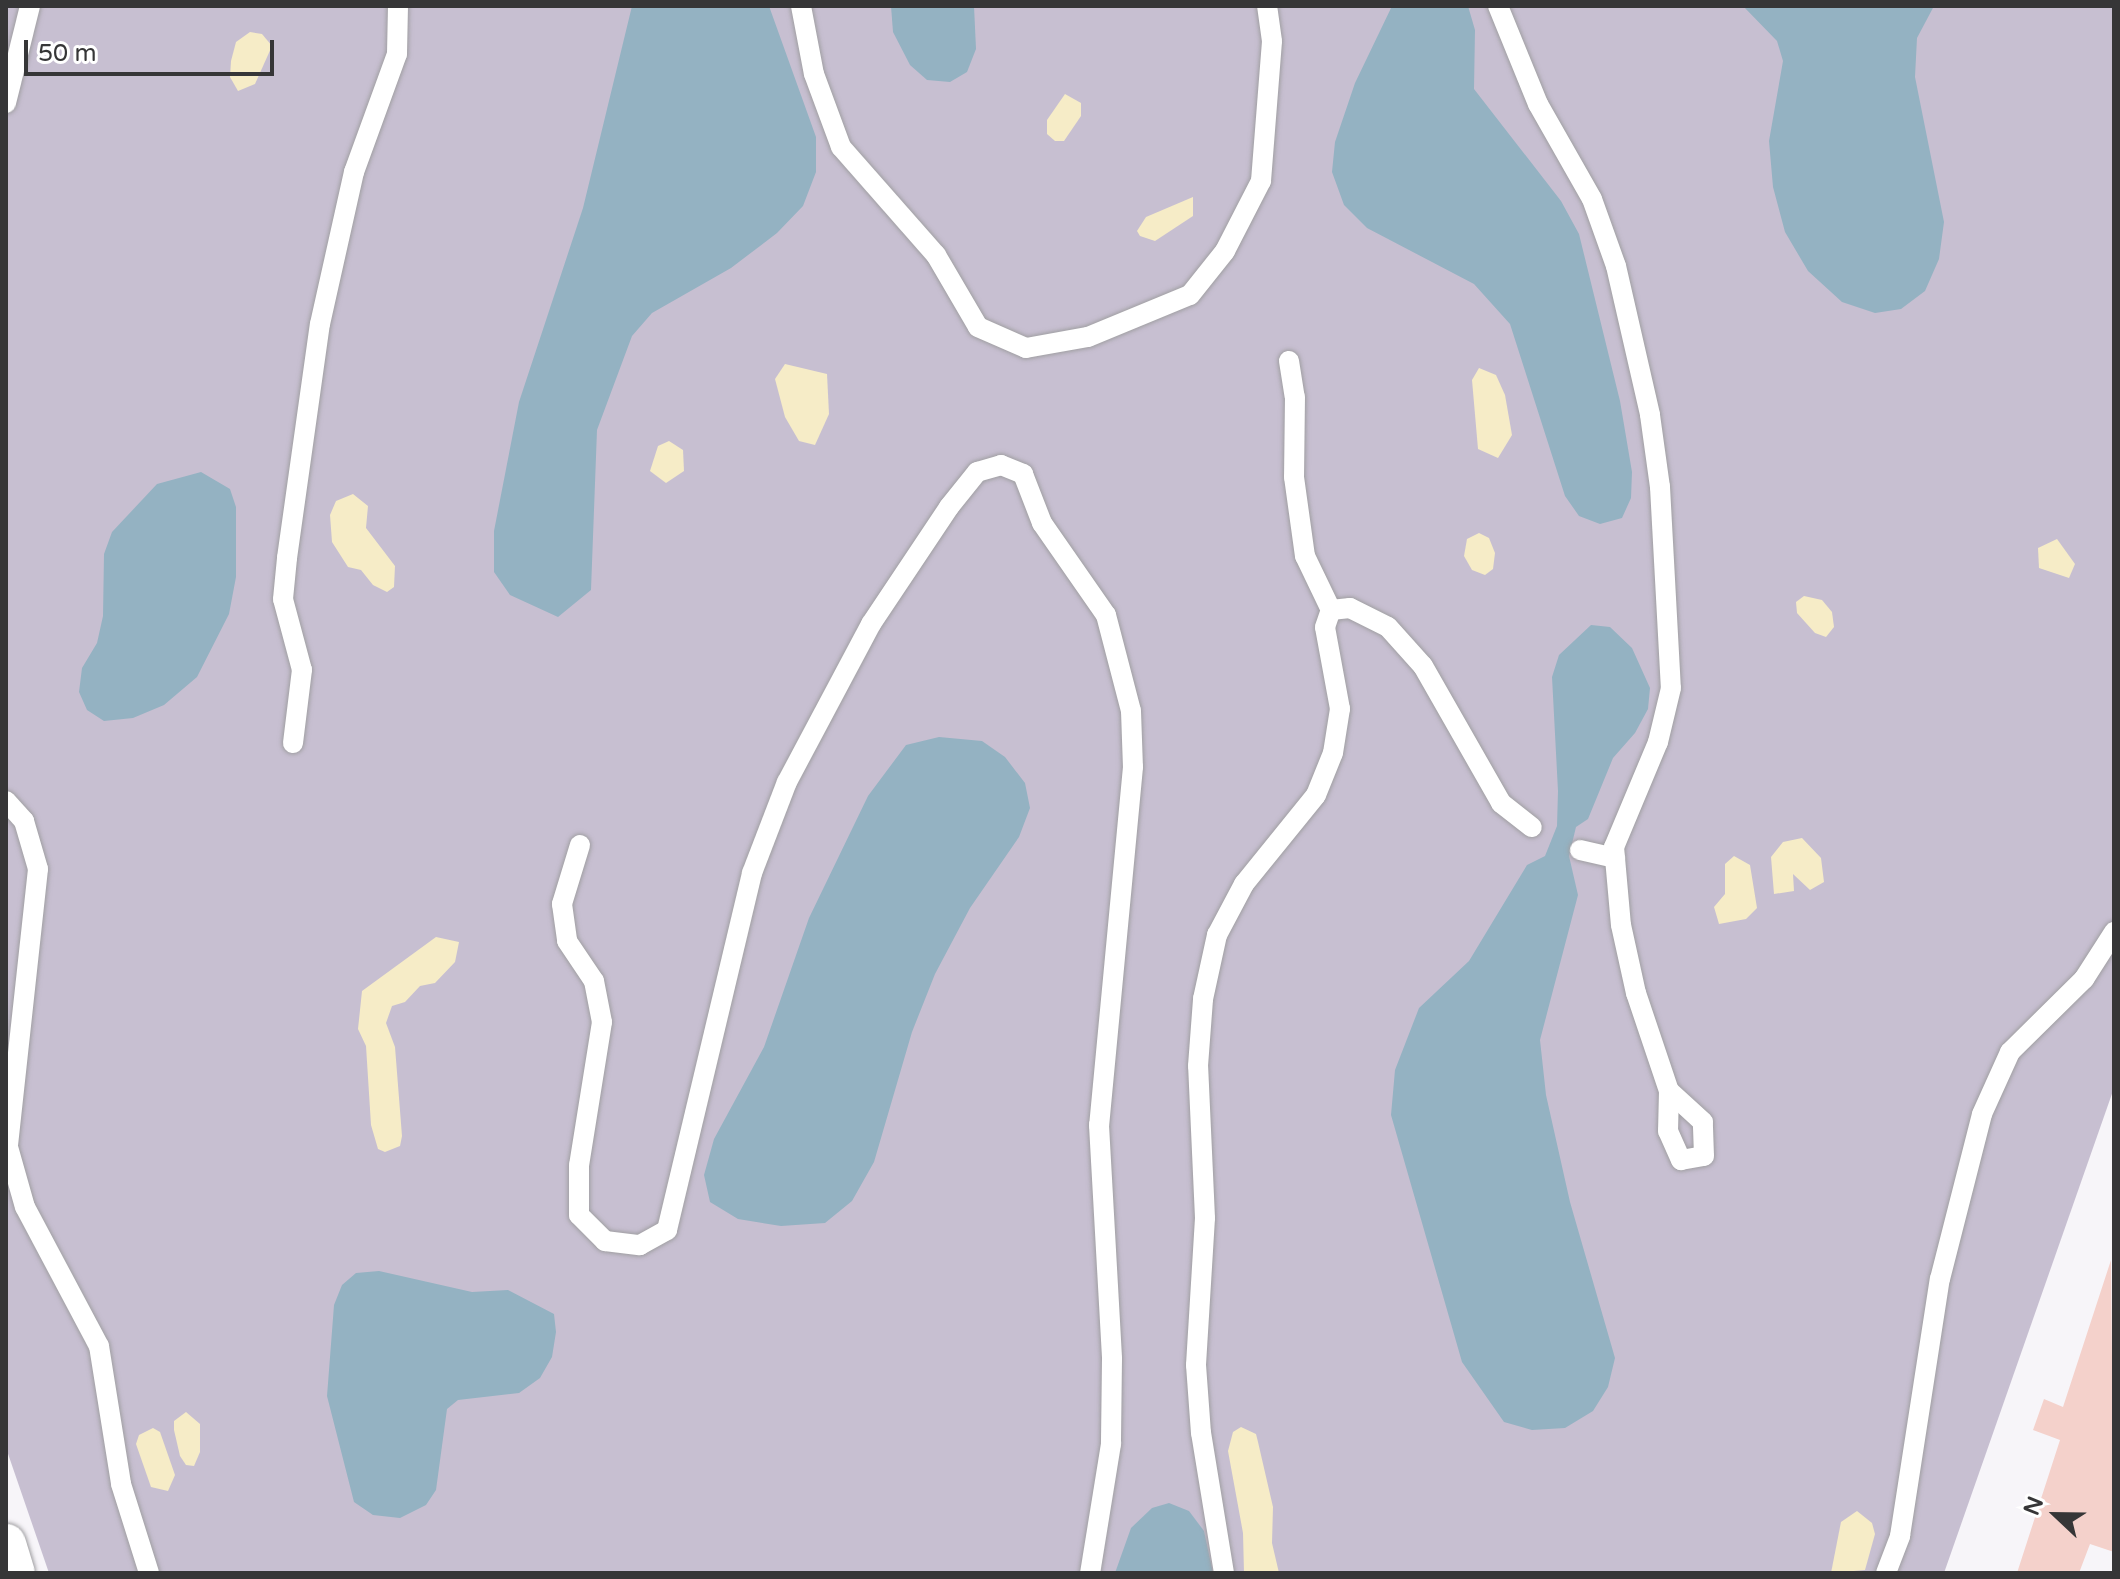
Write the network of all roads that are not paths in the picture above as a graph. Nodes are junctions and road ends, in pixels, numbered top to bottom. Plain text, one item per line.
1 (30, 6) edge
2 (398, 6) edge
3 (801, 6) edge
4 (1267, 6) edge
5 (1498, 6) edge
6 (6, 103) edge
7 (1289, 361) dead end
8 (1331, 610) junction
9 (293, 743) dead end
10 (6, 801) edge
11 (1532, 827) dead end
12 (580, 845) dead end
13 (1580, 850) dead end
14 (1615, 858) junction
15 (2114, 932) edge
16 (1669, 1091) dead end
17 (6, 1544) edge
18 (15, 1573) edge
19 (149, 1573) edge
20 (1090, 1573) edge
21 (1224, 1573) edge
22 (1886, 1573) edge

1 - 6 lane
2 - 9 lane
3 - 4 lane
5 - 14 lane
7 - 8 lane
8 - 11 lane
8 - 21 lane
10 - 19 lane
12 - 20 lane
13 - 14 lane
14 - 16 lane
15 - 22 lane
17 - 18 street

